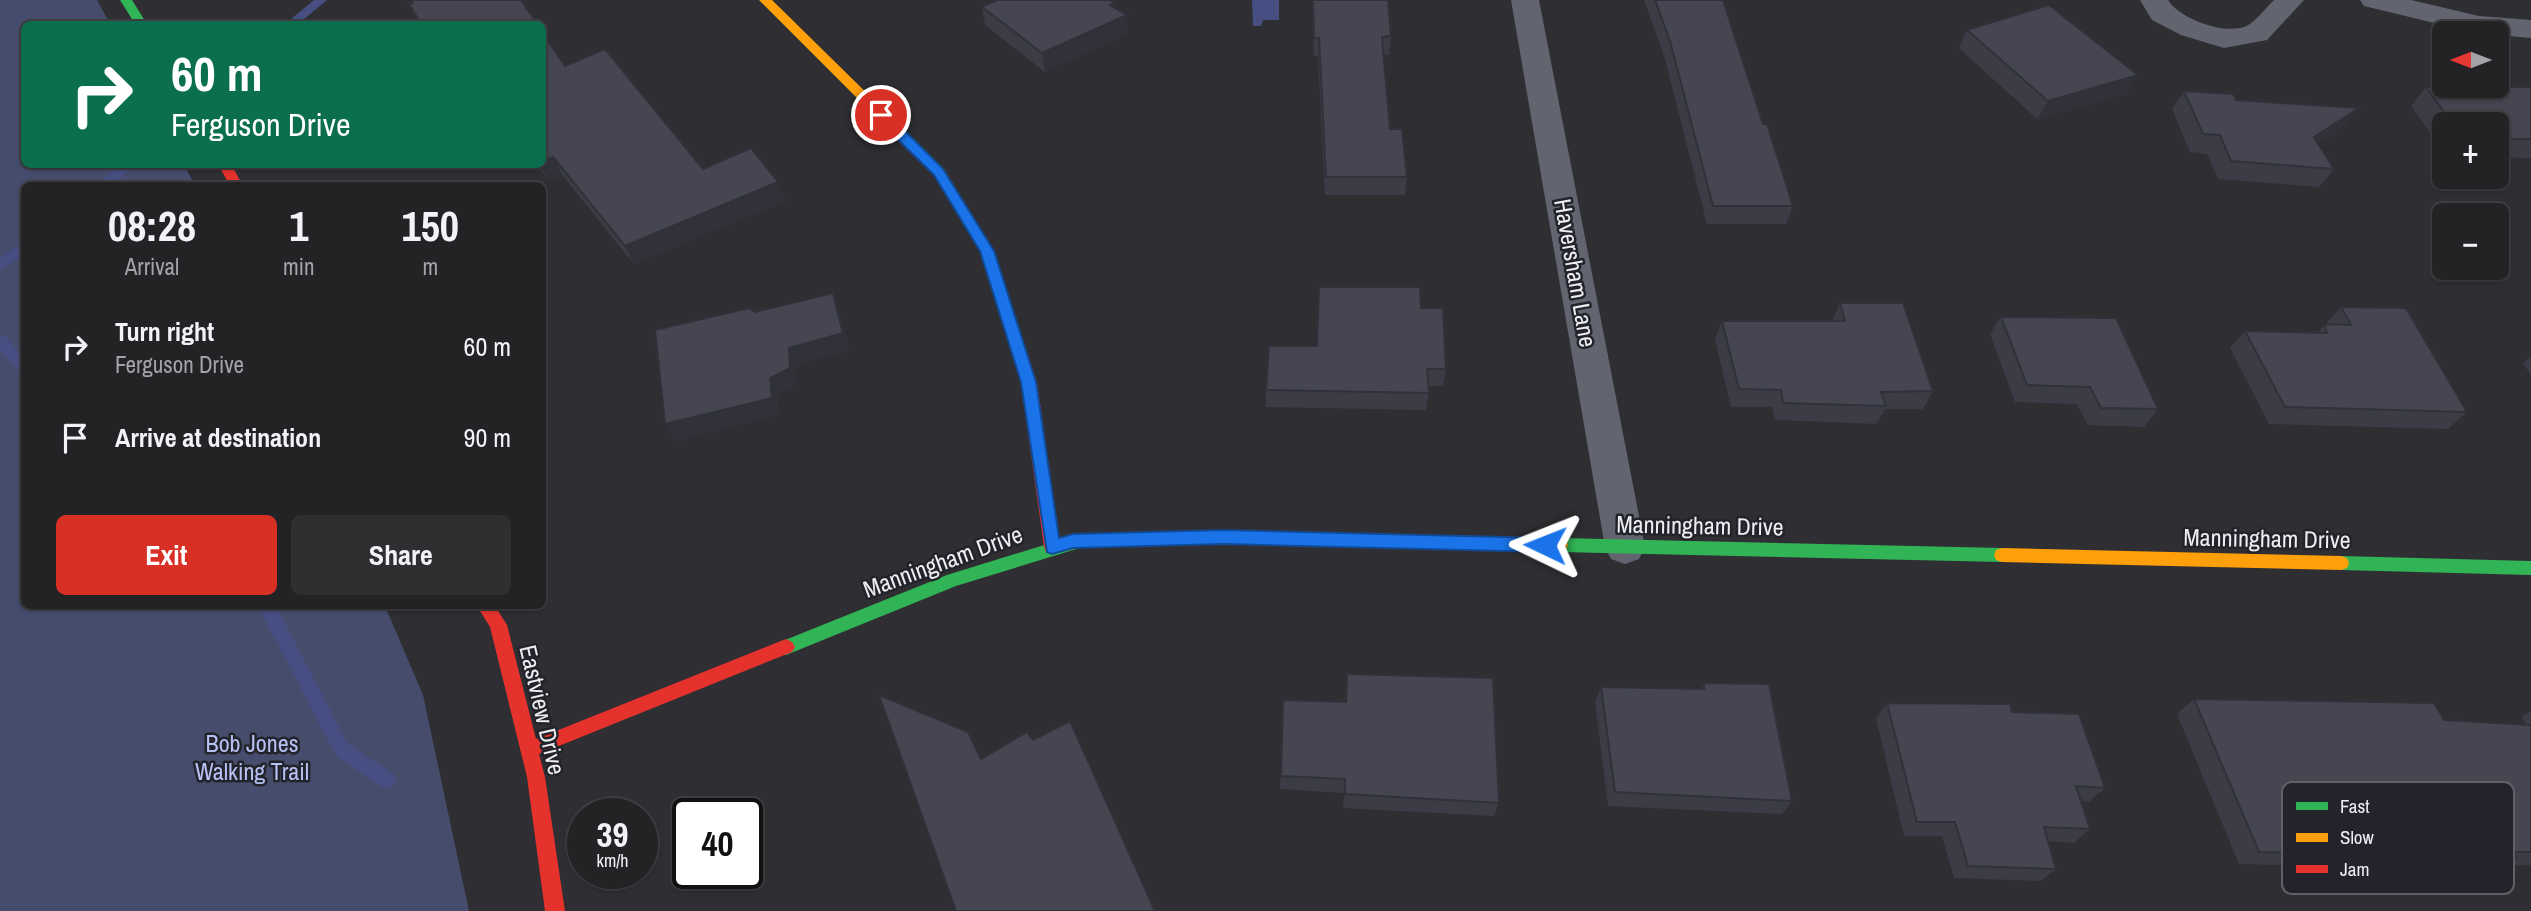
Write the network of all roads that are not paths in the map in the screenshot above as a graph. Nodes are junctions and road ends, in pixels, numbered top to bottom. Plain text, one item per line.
1 (126, 0) edge
2 (765, 0) edge
3 (1525, 0) edge
4 (2154, 0) edge
5 (2290, 0) edge
6 (2374, 0) edge
7 (139, 21) edge
8 (2531, 29) edge
9 (1052, 547) junction
10 (1625, 547) junction
11 (2531, 568) edge
12 (488, 609) edge
13 (529, 750) junction
14 (555, 911) edge

1 - 7 street
2 - 9 street
3 - 10 street, Haversham Lane
4 - 5 street
6 - 8 street
9 - 10 street, Manningham Drive
9 - 13 street, Manningham Drive
10 - 11 street, Manningham Drive
12 - 13 street, Eastview Drive
13 - 14 street, Eastview Drive

